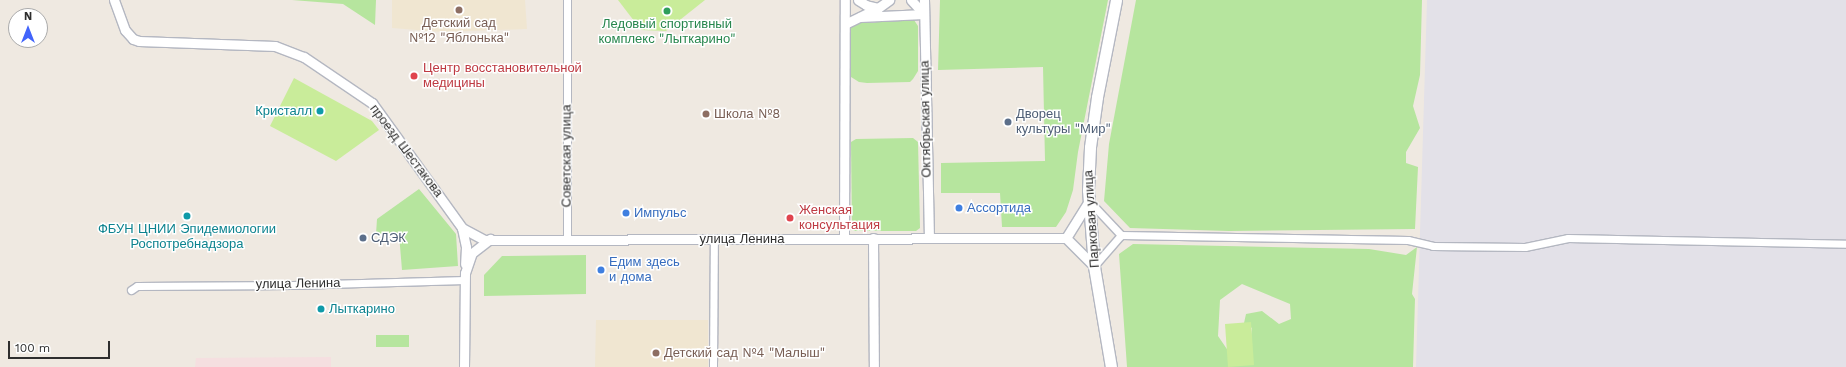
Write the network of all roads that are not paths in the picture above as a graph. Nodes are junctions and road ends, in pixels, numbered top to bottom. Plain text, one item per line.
1 (114, 0) edge
2 (567, 0) edge
3 (845, 0) edge
4 (858, 0) edge
5 (910, 0) edge
6 (924, 0) edge
7 (1116, 0) edge
8 (884, 4) edge
9 (924, 14) junction
10 (860, 17) junction
11 (845, 24) junction
12 (1089, 201) junction
13 (462, 228) junction
14 (1121, 235) junction
15 (844, 238) junction
16 (873, 238) junction
17 (929, 238) junction
18 (1066, 238) junction
19 (490, 239) junction
20 (567, 239) junction
21 (714, 239) junction
22 (1846, 244) edge
23 (1094, 266) junction
24 (465, 276) junction
25 (131, 290) dead end
26 (464, 367) edge
27 (714, 367) edge
28 (874, 367) edge
29 (1111, 367) edge

1 - 13 street, проезд Шестакова
2 - 20 street, Советская улица
3 - 11 street
4 - 8 street
5 - 9 street
6 - 9 street, Октябрьская улица
7 - 12 main road, Парковая улица
8 - 10 street
9 - 10 street
9 - 17 street, Октябрьская улица
10 - 11 street
11 - 15 street
12 - 14 street
12 - 18 street
12 - 23 main road, Парковая улица
13 - 19 street, проезд Шестакова
13 - 24 street
14 - 22 street
14 - 23 street
15 - 16 street, улица Ленина
15 - 21 street, улица Ленина
16 - 17 street, улица Ленина
16 - 28 street
17 - 18 street, улица Ленина
18 - 23 street
19 - 20 street, улица Ленина
19 - 24 street
20 - 21 street, улица Ленина
21 - 27 street
23 - 29 main road, Парковая улица
24 - 25 street, улица Ленина
24 - 26 street

